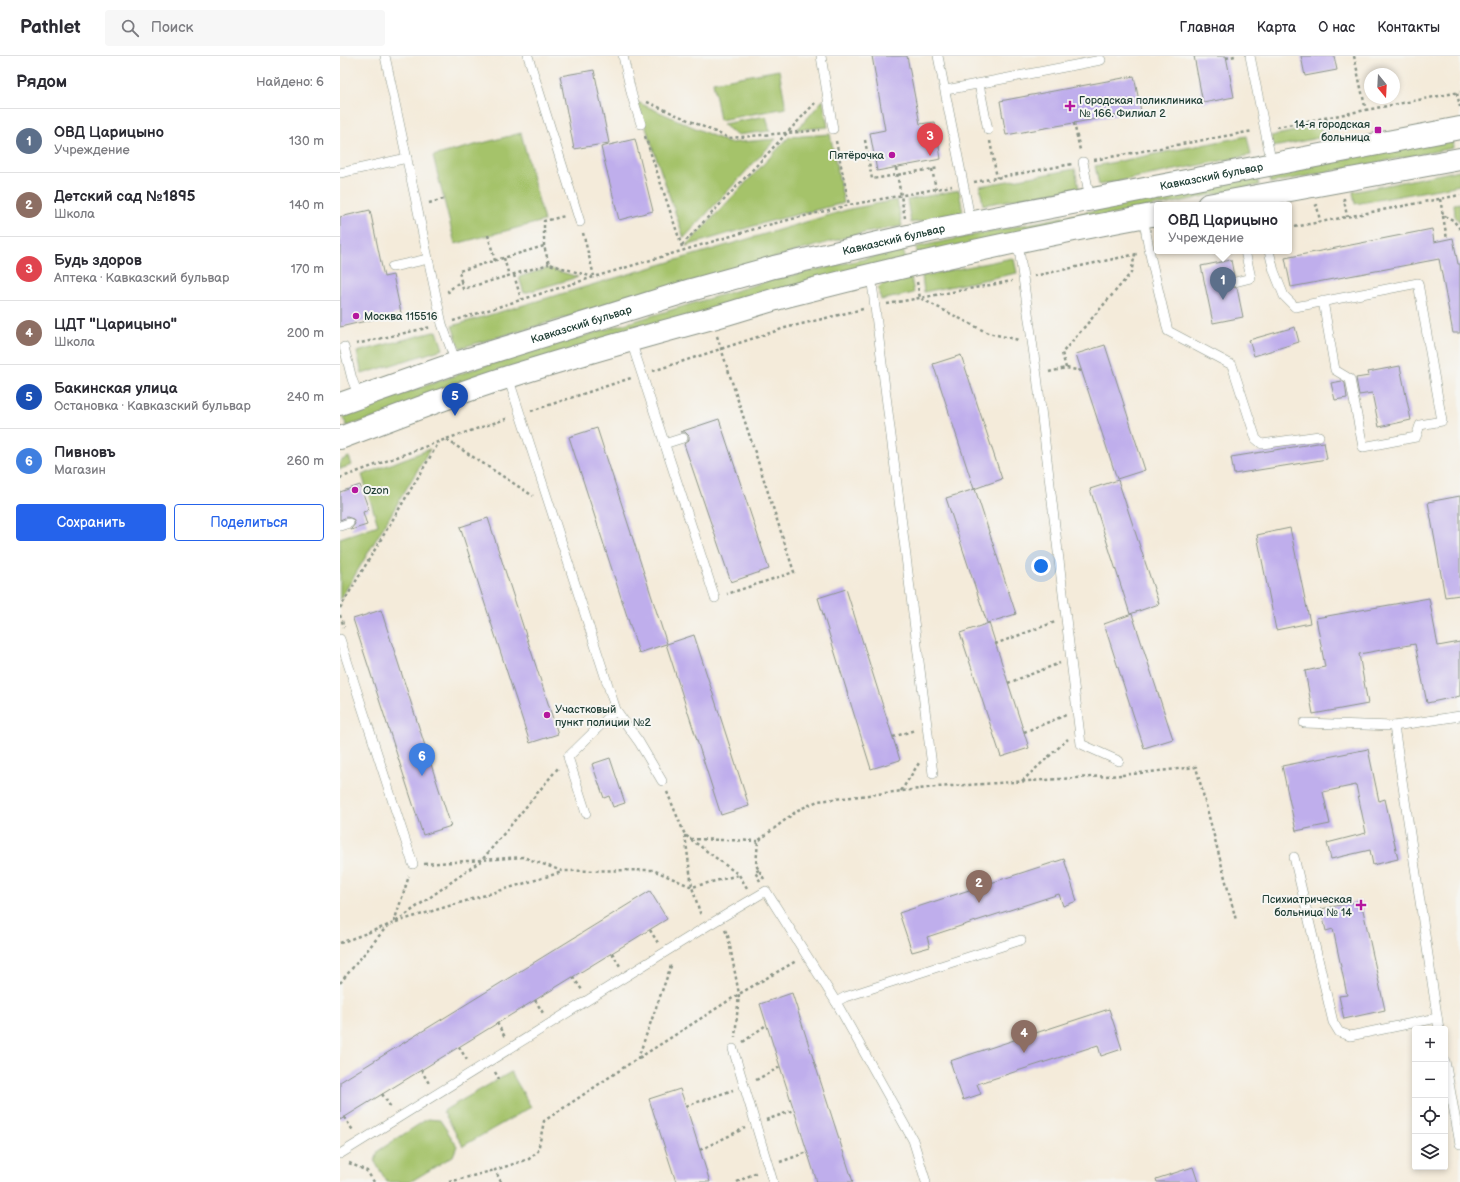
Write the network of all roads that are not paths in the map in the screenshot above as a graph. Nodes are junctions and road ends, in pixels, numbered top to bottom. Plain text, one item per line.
1 (385, 56) edge
2 (528, 56) edge
3 (623, 56) edge
4 (820, 56) edge
5 (938, 56) edge
6 (1250, 56) edge
7 (1101, 60) dead end
8 (979, 84) junction
9 (946, 90) junction
10 (641, 124) road end
11 (1460, 128) edge
12 (833, 129) road end
13 (988, 130) road end
14 (407, 158) junction
15 (1460, 159) edge
16 (1083, 162) road end
17 (1272, 165) junction
18 (340, 173) edge
19 (1090, 199) junction
20 (1257, 200) edge
21 (1242, 202) edge
22 (1150, 216) edge
23 (580, 222) road end
24 (971, 223) junction
25 (1018, 242) junction
26 (1246, 254) edge
27 (1270, 254) edge
28 (428, 259) junction
29 (392, 267) dead end
30 (871, 275) junction
31 (1235, 282) dead end
32 (1323, 301) junction
33 (630, 340) junction
34 (344, 347) road end
35 (456, 363) junction
36 (508, 377) junction
37 (349, 400) edge
38 (1319, 436) dead end
39 (340, 438) edge
40 (682, 438) dead end
41 (664, 444) junction
42 (715, 598) road end
43 (340, 639) edge
44 (616, 710) junction
45 (1460, 716) edge
46 (1304, 723) dead end
47 (1394, 726) junction
48 (1119, 761) road end
49 (933, 774) dead end
50 (662, 781) road end
51 (586, 813) dead end
52 (1294, 856) dead end
53 (413, 864) road end
54 (1021, 940) dead end
55 (836, 1002) junction
56 (1437, 1018) junction
57 (1438, 1026) edge
58 (733, 1049) road end
59 (1445, 1062) edge
60 (1460, 1144) edge
61 (340, 1154) edge
62 (772, 1182) edge
63 (926, 1182) edge

1 - 14 lane
2 - 23 lane
3 - 10 lane
4 - 12 lane
5 - 9 lane
6 - 17 lane
7 - 8 lane
8 - 9 lane
8 - 13 lane
9 - 24 lane
11 - 17 street, Кавказский бульвар
14 - 18 lane
14 - 28 lane
15 - 20 street
16 - 19 lane
17 - 19 street, Кавказский бульвар
19 - 24 street, Кавказский бульвар
20 - 21 street
22 - 25 street
22 - 38 lane
24 - 35 street, Кавказский бульвар
25 - 30 street
25 - 48 lane
26 - 31 lane
27 - 32 lane
28 - 29 lane
28 - 35 lane
30 - 33 street
30 - 49 lane
32 - 32 lane
33 - 36 street
33 - 41 lane
34 - 37 lane
35 - 37 street, Кавказский бульвар
36 - 39 street
36 - 44 lane
40 - 41 lane
41 - 42 lane
43 - 53 lane
44 - 50 lane
44 - 51 lane
45 - 47 lane
46 - 47 lane
47 - 56 lane
52 - 56 lane
54 - 55 lane
55 - 61 lane
55 - 63 lane
56 - 57 lane
58 - 62 lane
59 - 60 lane

